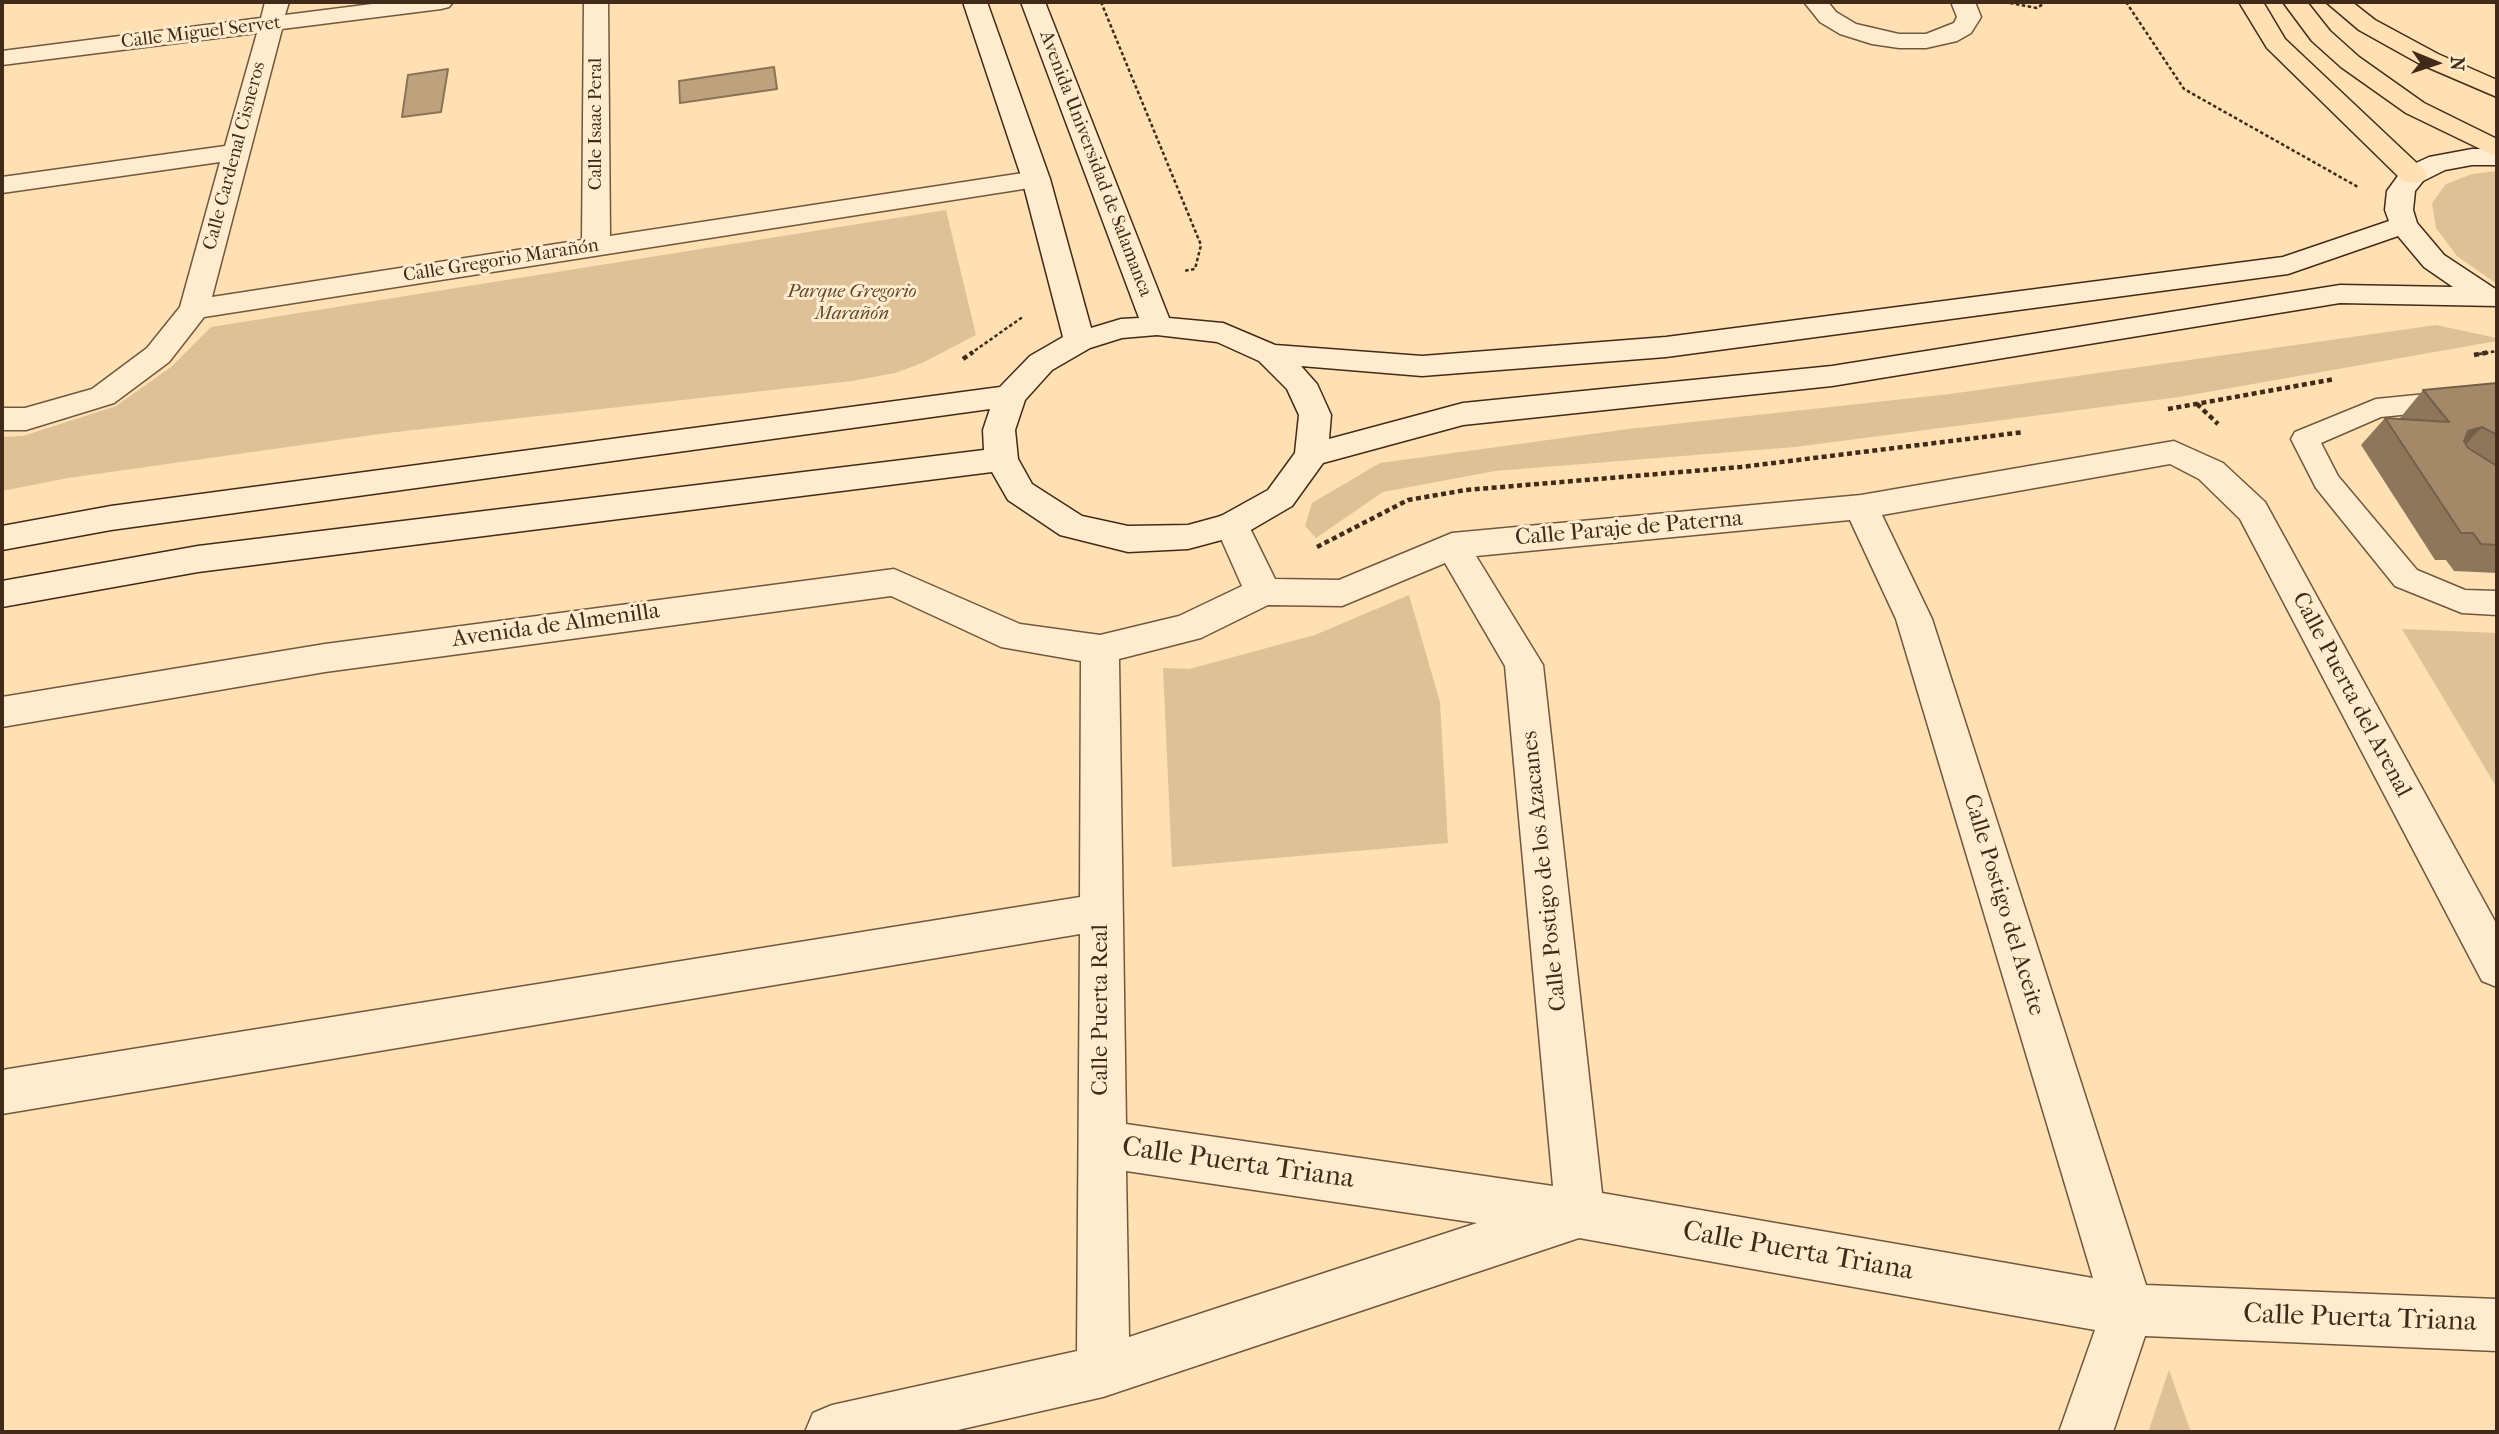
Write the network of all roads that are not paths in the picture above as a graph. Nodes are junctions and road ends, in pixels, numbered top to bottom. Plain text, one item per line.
1 (441, 2) edge
2 (596, 2) edge
3 (975, 2) edge
4 (1033, 2) edge
5 (1816, 2) edge
6 (1963, 2) edge
7 (2251, 2) edge
8 (2295, 2) edge
9 (2339, 2) edge
10 (274, 13) edge
11 (2, 58) edge
12 (2497, 89) edge
13 (2497, 149) edge
14 (236, 152) junction
15 (2497, 157) edge
16 (2413, 175) junction
17 (1036, 179) junction
18 (2, 185) edge
19 (2401, 218) junction
20 (596, 246) junction
21 (2492, 300) edge
22 (194, 309) junction
23 (1157, 326) junction
24 (1079, 341) junction
25 (1270, 354) junction
26 (1010, 396) junction
27 (2497, 396) edge
28 (2, 419) edge
29 (2174, 452) joint
30 (1311, 455) junction
31 (1001, 458) junction
32 (1861, 507) junction
33 (1231, 525) junction
34 (2, 538) edge
35 (1452, 546) junction
36 (1260, 586) junction
37 (2, 594) edge
38 (2497, 603) edge
39 (1100, 649) junction
40 (2, 712) edge
41 (1101, 912) junction
42 (2497, 967) edge
43 (2, 1091) edge
44 (1102, 1144) junction
45 (1580, 1214) junction
46 (2128, 1310) junction
47 (2497, 1325) edge
48 (1102, 1371) junction
49 (832, 1432) edge
50 (2086, 1432) edge

1 - 10 street, Calle Miguel Servet
2 - 20 street, Calle Isaac Peral
3 - 17 street
4 - 23 street, Avenida Universidad de Salamanca
5 - 6 street
7 - 16 highway
8 - 13 highway
9 - 12 highway
10 - 11 street, Calle Miguel Servet
10 - 14 street, Calle Cardenal Cisneros
14 - 18 street
14 - 22 street, Calle Cardenal Cisneros
15 - 16 street
16 - 19 street
17 - 20 street, Calle Gregorio Marañón
17 - 24 street
19 - 21 street
19 - 25 street
20 - 22 street, Calle Gregorio Marañón
21 - 30 street
22 - 28 street
23 - 24 street
23 - 25 street
24 - 26 street
25 - 30 street
26 - 31 street
26 - 34 street
27 - 38 lane
29 - 32 street, Calle Paraje de Paterna
29 - 42 street, Calle Puerta del Arenal
30 - 33 street
31 - 33 street
31 - 37 street
32 - 35 street, Calle Paraje de Paterna
32 - 46 street, Calle Postigo del Aceite
33 - 36 street
35 - 36 street, Calle Paraje de Paterna
35 - 45 street, Calle Postigo de los Azacanes
36 - 39 street, Calle Paraje de Paterna
39 - 40 street, Avenida de Almenilla
39 - 41 street, Calle Puerta Real
41 - 43 street
41 - 44 street, Calle Puerta Real
44 - 45 street, Calle Puerta Triana
44 - 48 street, Calle Puerta Real
45 - 46 street, Calle Puerta Triana
45 - 48 street
46 - 47 street, Calle Puerta Triana
46 - 50 street
48 - 49 street

